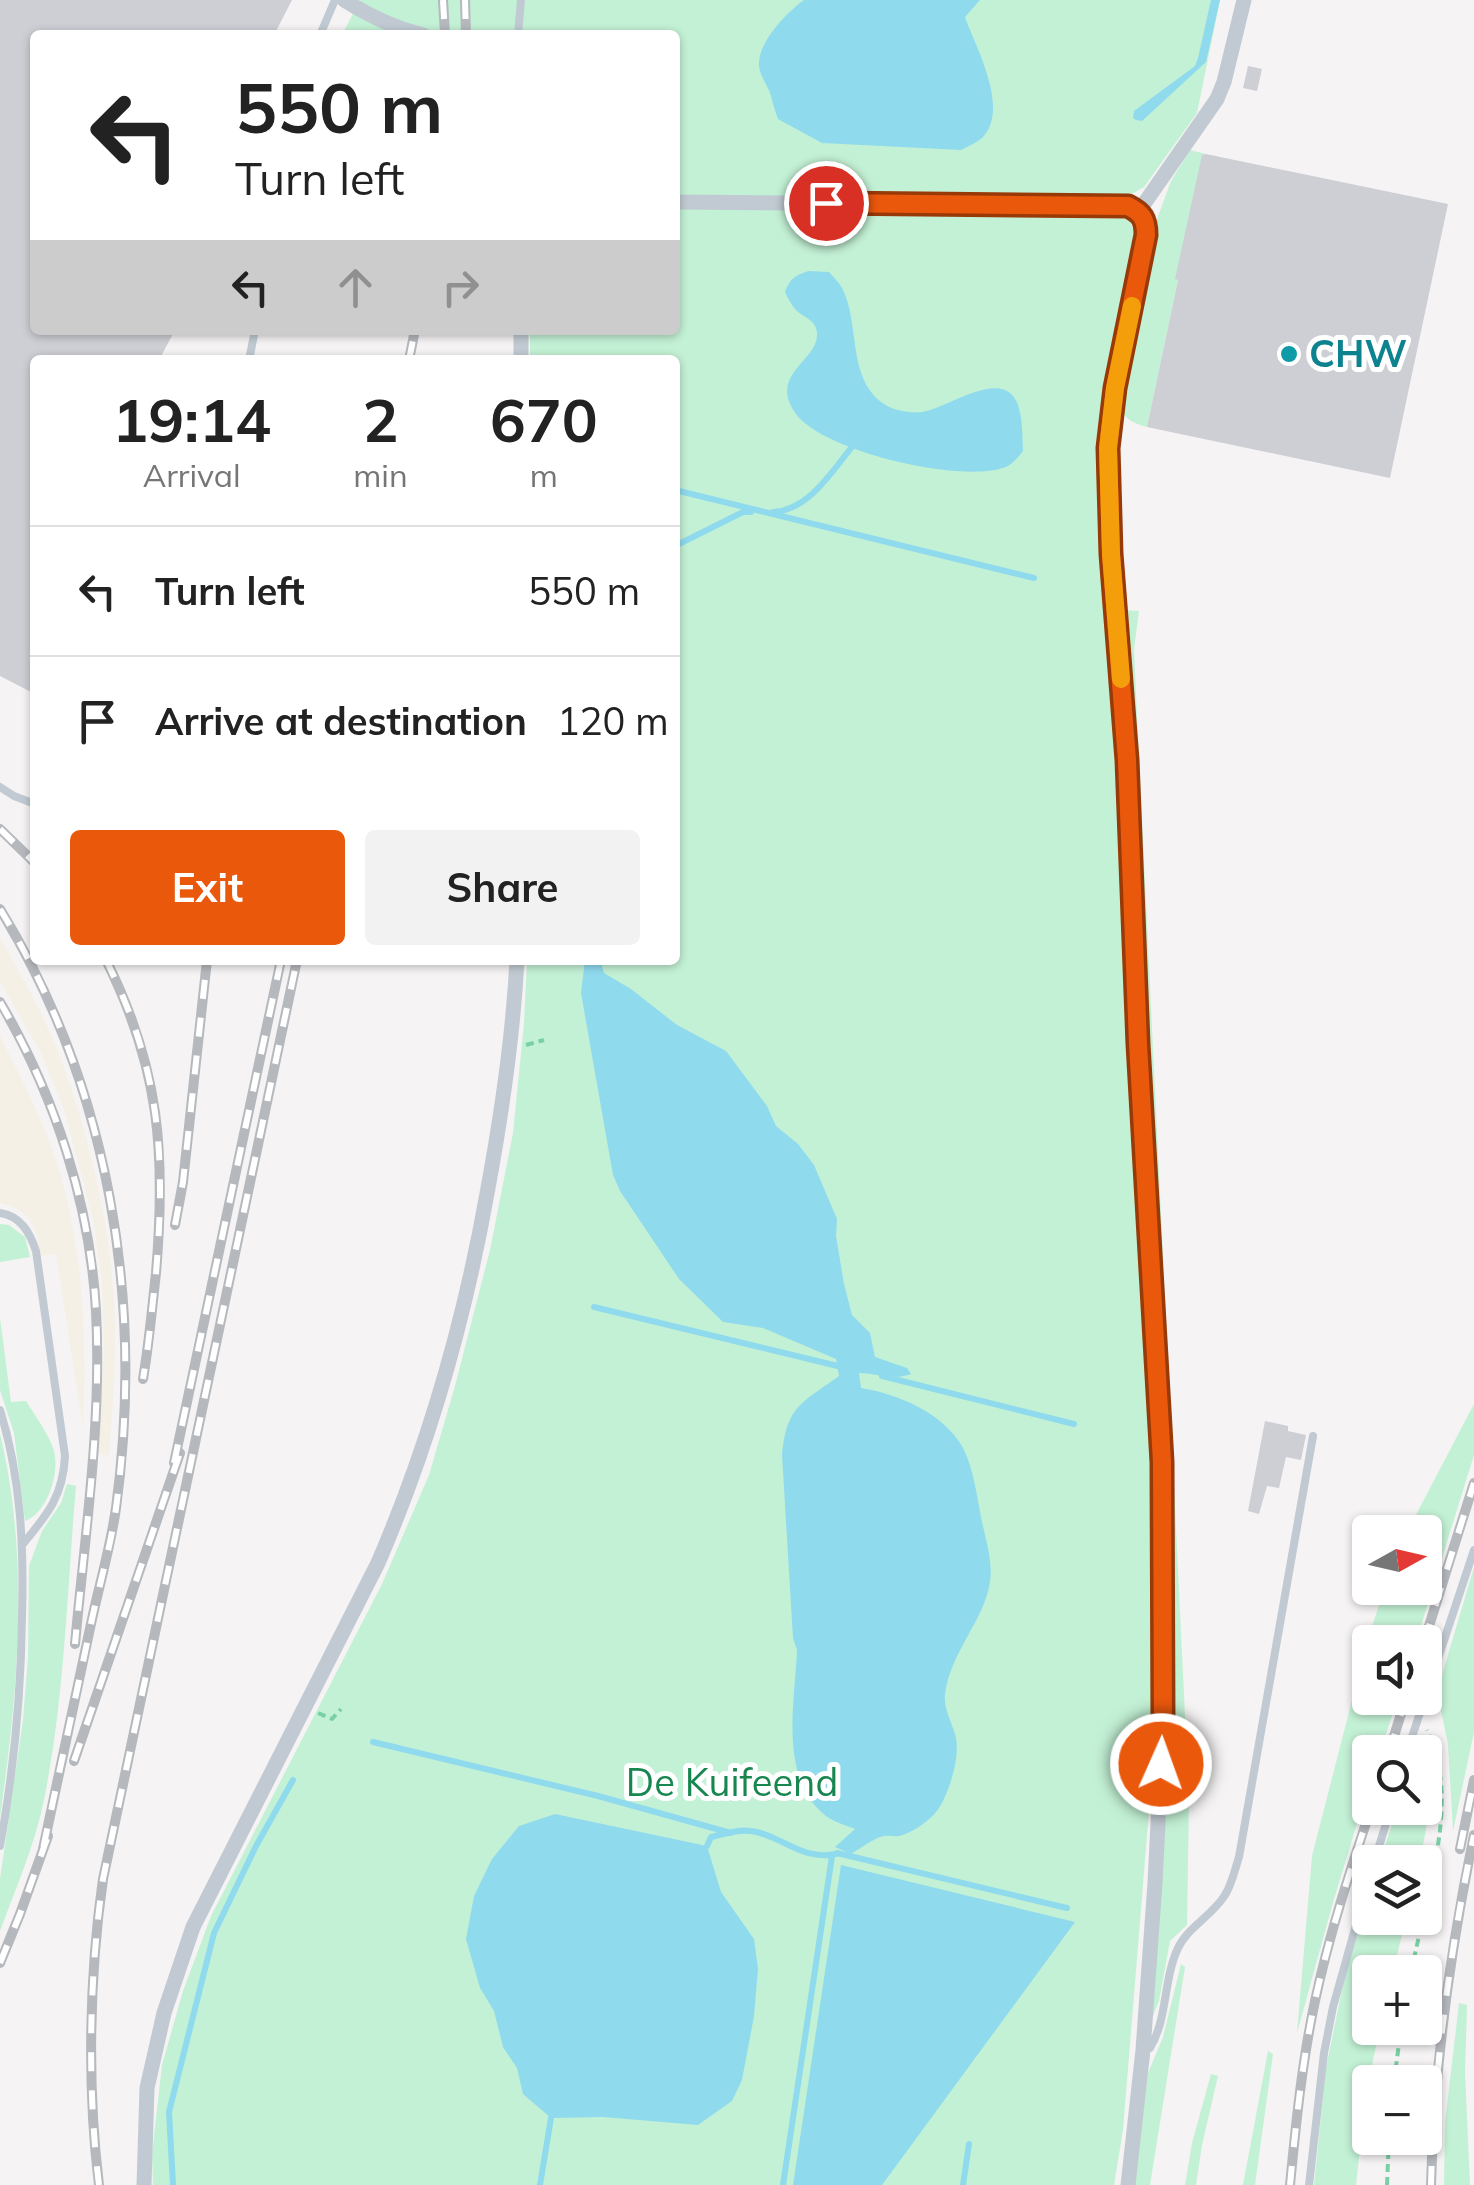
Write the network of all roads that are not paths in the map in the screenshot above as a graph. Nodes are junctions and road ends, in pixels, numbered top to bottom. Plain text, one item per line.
1 (335, 0) edge
2 (344, 0) edge
3 (522, 0) edge
4 (1244, 0) edge
5 (322, 30) edge
6 (406, 30) edge
7 (519, 30) edge
8 (680, 202) edge
9 (1139, 211) junction
10 (0, 786) edge
11 (30, 802) edge
12 (517, 965) edge
13 (0, 1214) edge
14 (0, 1410) edge
15 (1314, 1436) dead end
16 (22, 1545) junction
17 (1474, 1550) edge
18 (1413, 1735) edge
19 (0, 1846) edge
20 (1353, 1935) edge
21 (1143, 2050) junction
22 (144, 2185) edge
23 (1128, 2185) edge
24 (1309, 2185) edge

1 - 5 lane
2 - 6 street
3 - 7 lane
4 - 9 street
8 - 9 street
9 - 21 street
10 - 11 lane
12 - 22 street
13 - 16 lane
14 - 16 lane
15 - 21 lane
16 - 19 lane
17 - 18 lane
20 - 24 lane
21 - 23 street

